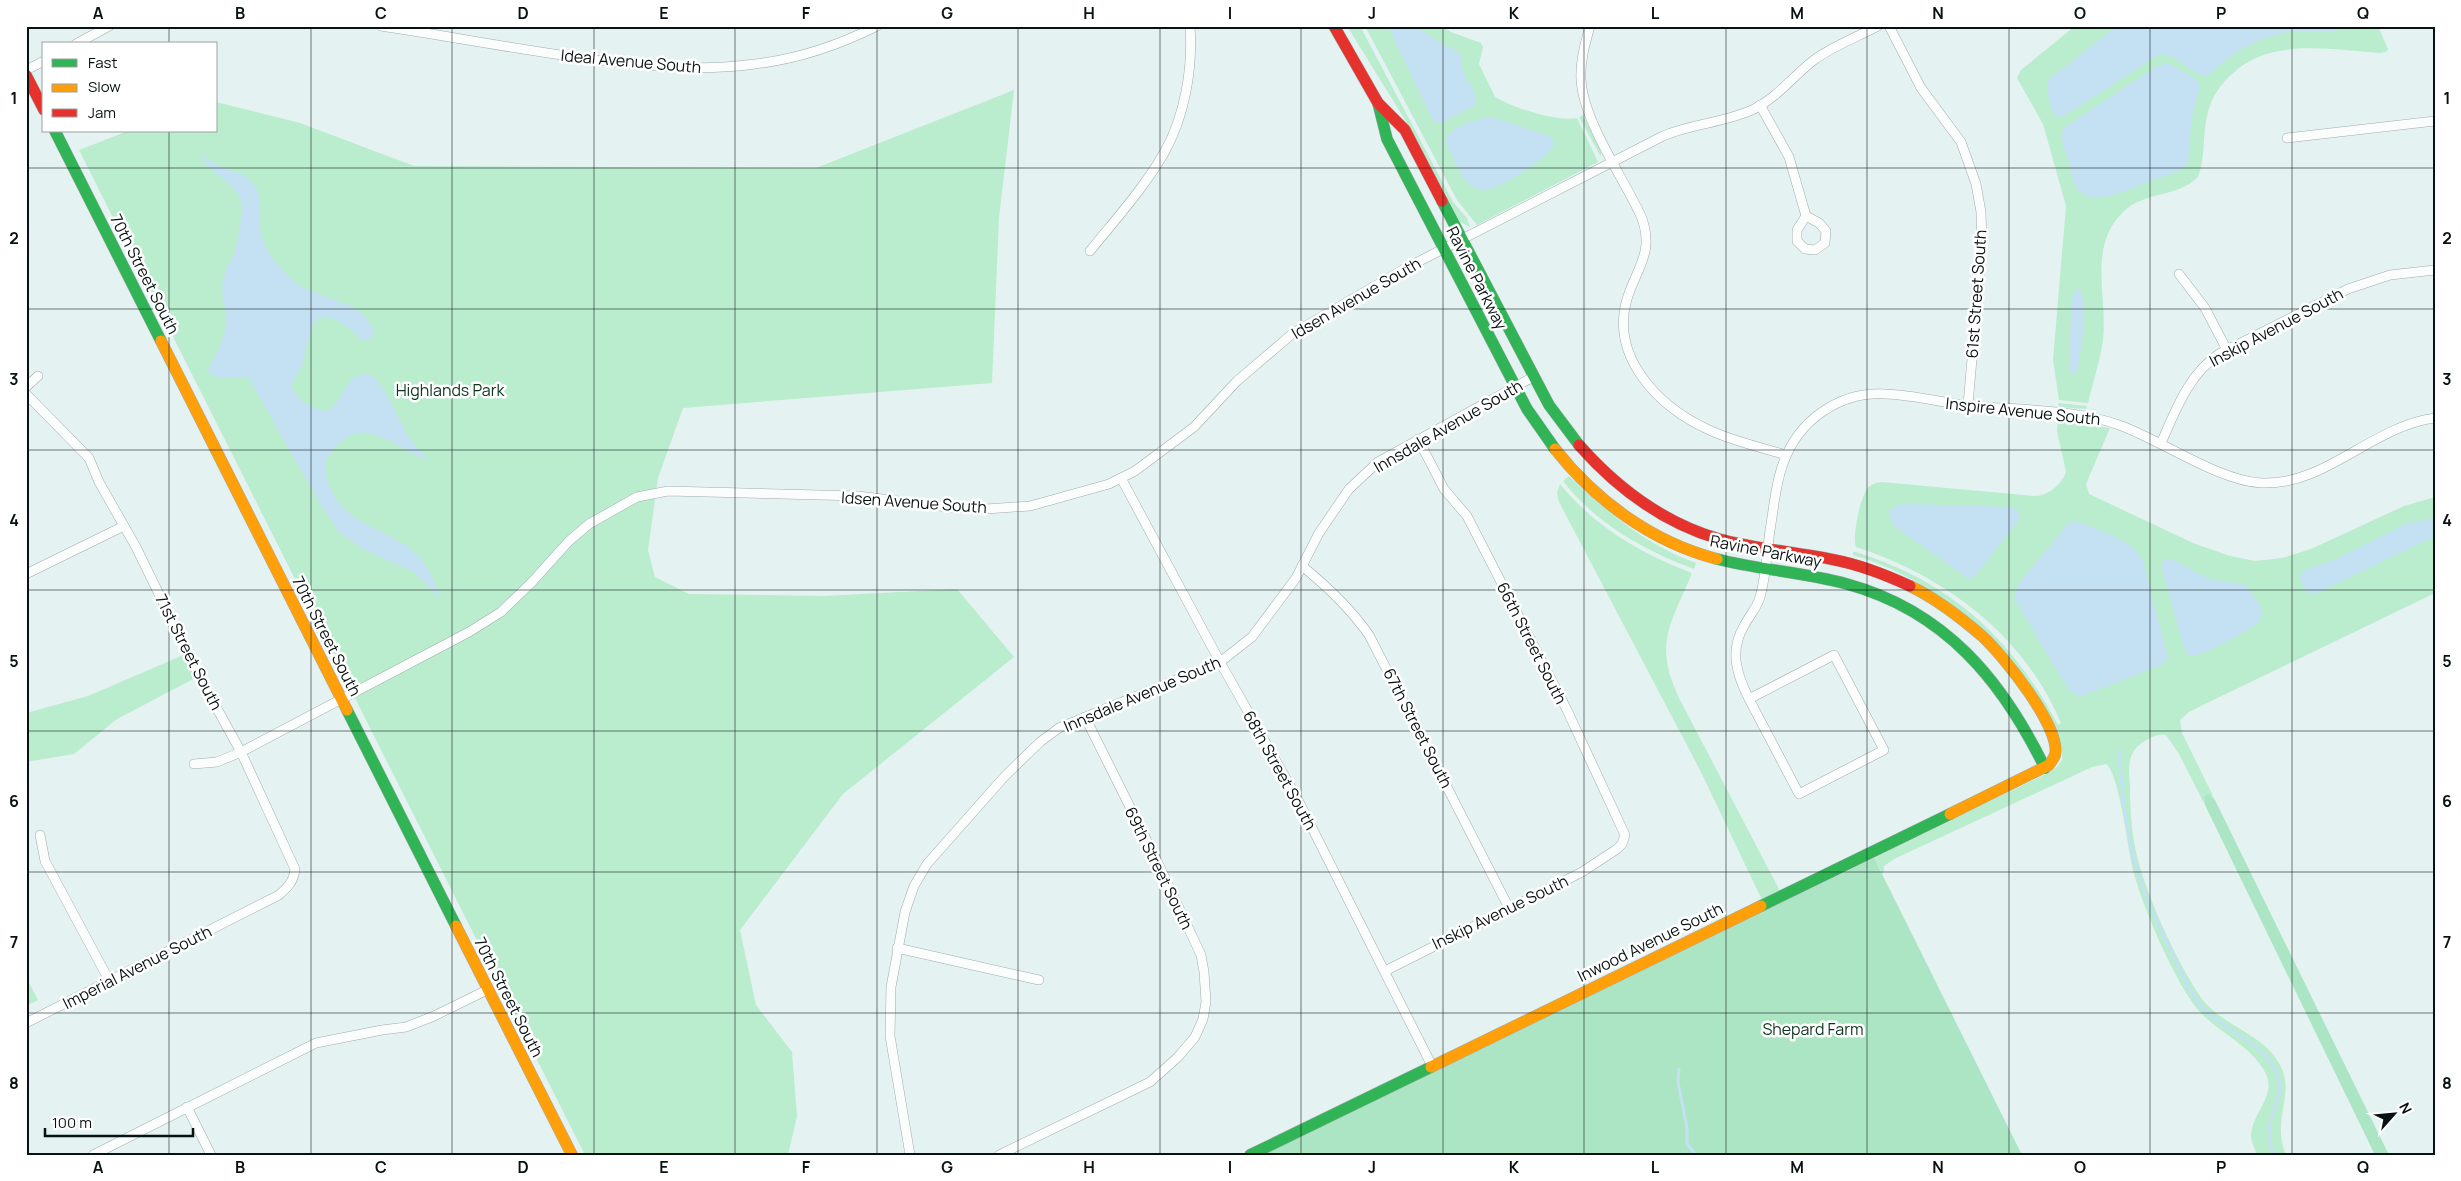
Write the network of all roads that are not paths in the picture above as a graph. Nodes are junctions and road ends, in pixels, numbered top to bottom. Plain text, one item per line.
1 (109, 26) edge
2 (381, 26) edge
3 (877, 26) edge
4 (1190, 26) edge
5 (1334, 26) edge
6 (1590, 26) edge
7 (1878, 26) edge
8 (1889, 26) edge
9 (80, 42) edge
10 (42, 62) edge
11 (26, 70) edge
12 (26, 75) edge
13 (1378, 103) junction
14 (1760, 105) junction
15 (42, 106) edge
16 (2435, 121) edge
17 (55, 132) edge
18 (2287, 138) dead end
19 (1613, 162) junction
20 (1806, 216) dead end
21 (1462, 240) junction
22 (1444, 249) junction
23 (1090, 251) dead end
24 (2435, 270) edge
25 (2179, 274) dead end
26 (2227, 350) junction
27 (38, 376) dead end
28 (1533, 376) junction
29 (1515, 386) junction
30 (26, 387) edge
31 (26, 394) edge
32 (1968, 406) junction
33 (2435, 418) edge
34 (1418, 439) junction
35 (2161, 443) junction
36 (1786, 456) junction
37 (1121, 478) junction
38 (124, 526) junction
39 (1767, 550) junction
40 (1302, 566) junction
41 (1764, 569) junction
42 (26, 574) edge
43 (1220, 662) junction
44 (340, 699) junction
45 (1749, 699) junction
46 (1085, 718) junction
47 (241, 752) junction
48 (194, 764) dead end
49 (2045, 768) junction
50 (40, 835) dead end
51 (1614, 850) joint
52 (1509, 908) junction
53 (248, 910) joint
54 (897, 948) junction
55 (1385, 971) junction
56 (1039, 980) dead end
57 (110, 982) junction
58 (487, 990) junction
59 (26, 1023) edge
60 (1432, 1066) junction
61 (187, 1107) junction
62 (93, 1155) edge
63 (212, 1155) edge
64 (572, 1155) edge
65 (910, 1155) edge
66 (999, 1155) edge
67 (1250, 1155) edge

1 - 9 street
2 - 3 street, Ideal Avenue South
4 - 23 street
5 - 13 street, Ravine Parkway
6 - 19 street
7 - 14 street, Idsen Avenue South
8 - 32 street, 61st Street South
10 - 11 street
12 - 15 street
13 - 21 street, Ravine Parkway
13 - 22 street, Ravine Parkway
14 - 19 street, Idsen Avenue South
14 - 20 street
16 - 18 street
17 - 44 street, 70th Street South
19 - 21 street, Idsen Avenue South
19 - 36 street
21 - 22 street, Idsen Avenue South
21 - 28 street, Ravine Parkway
22 - 29 street, Ravine Parkway
22 - 37 street, Idsen Avenue South
24 - 26 street, Inskip Avenue South
25 - 26 street
26 - 35 street, Inskip Avenue South
27 - 30 street
28 - 29 street, Innsdale Avenue South
28 - 39 street, Ravine Parkway
29 - 34 street, Innsdale Avenue South
29 - 41 street, Ravine Parkway
31 - 38 street, 71st Street South
32 - 35 street, Inspire Avenue South
32 - 36 street, Inspire Avenue South
33 - 35 street, Inspire Avenue South
34 - 40 street, Innsdale Avenue South
34 - 51 street, 66th Street South
36 - 39 street, Inspire Avenue South
37 - 43 street, 68th Street South
37 - 44 street, Idsen Avenue South
38 - 42 street
38 - 47 street, 71st Street South
39 - 41 street, Inspire Avenue South
39 - 49 street, Ravine Parkway
40 - 43 street, Innsdale Avenue South
40 - 52 street, 67th Street South
41 - 45 street, Inspire Avenue South
41 - 49 street, Ravine Parkway
43 - 46 street, Innsdale Avenue South
43 - 55 street, 68th Street South
44 - 47 street, Idsen Avenue South
44 - 58 street, 70th Street South
45 - 45 street, Inspire Avenue South
46 - 54 street, Innsdale Avenue South
46 - 66 street, 69th Street South
47 - 48 street, Idsen Avenue South
47 - 53 street, 71st Street South
49 - 60 street, Inwood Avenue South
50 - 57 street
51 - 52 street, Inskip Avenue South
52 - 55 street, Inskip Avenue South
53 - 57 street, Imperial Avenue South
54 - 56 street
54 - 65 street, Innsdale Avenue South
55 - 60 street, 68th Street South
57 - 59 street, Imperial Avenue South
58 - 61 street
58 - 64 street, 70th Street South
60 - 67 street, Inwood Avenue South
61 - 62 street
61 - 63 street

